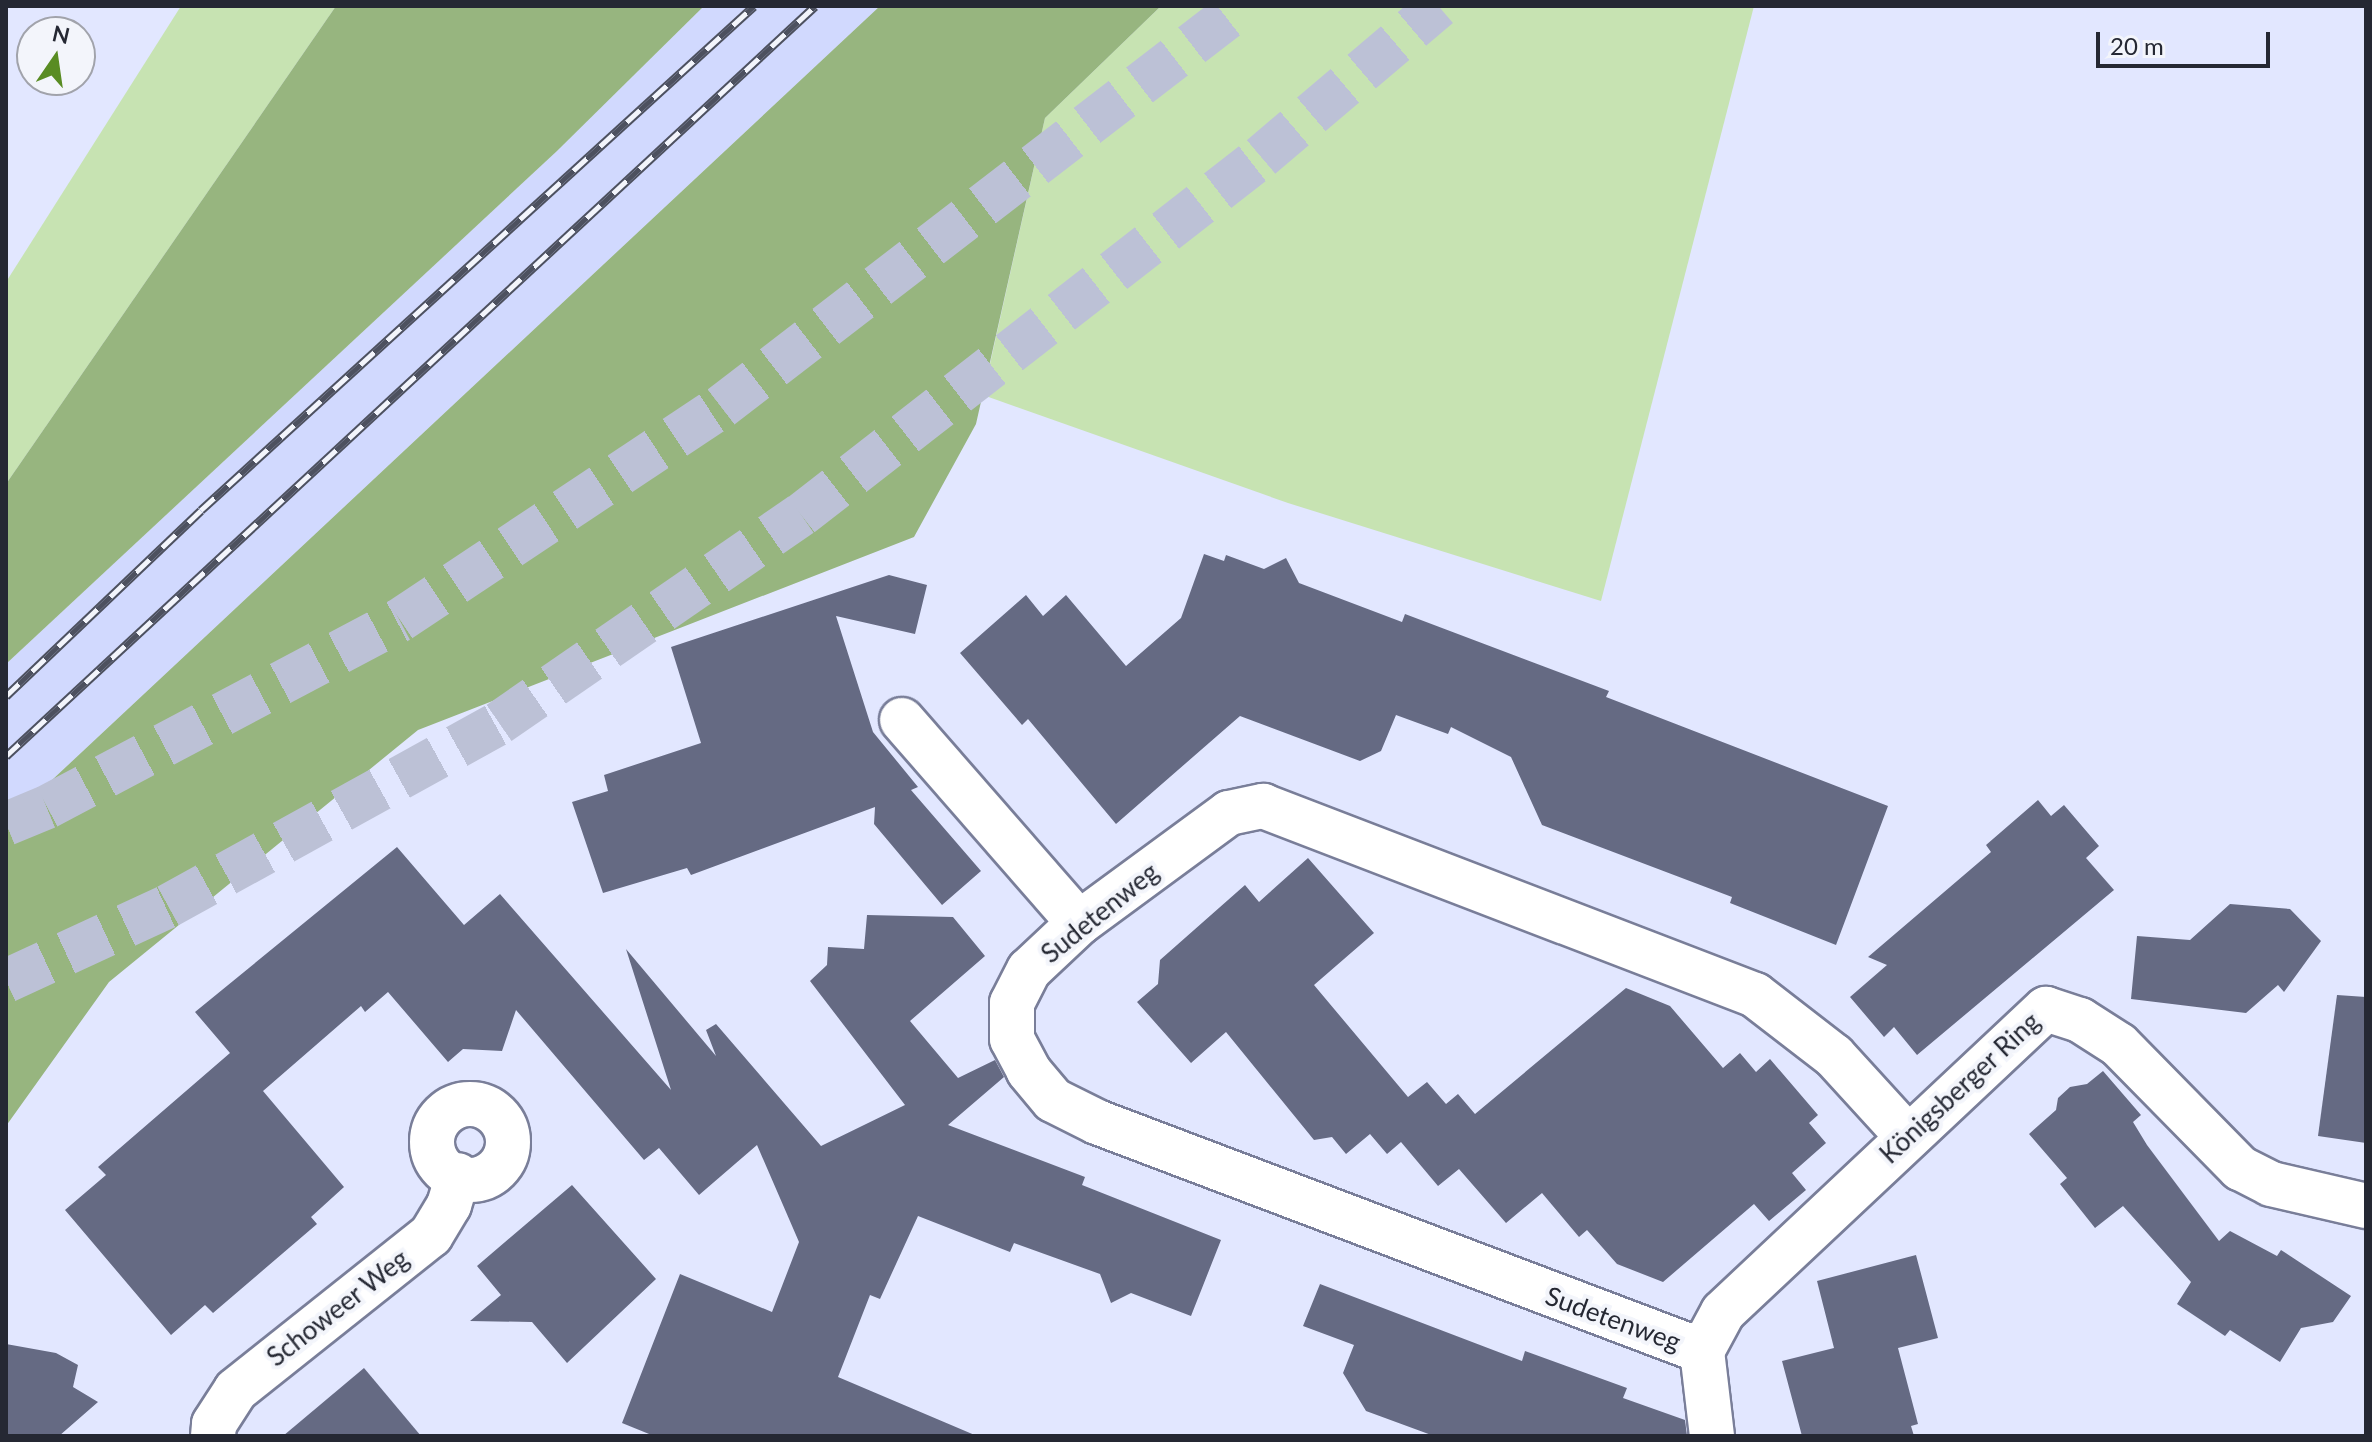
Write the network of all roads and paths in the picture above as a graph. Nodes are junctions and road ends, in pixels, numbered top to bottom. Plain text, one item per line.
1 (902, 720) dead end
2 (1079, 923) junction
3 (1908, 1137) junction
4 (458, 1175) dead end
5 (2366, 1206) edge
6 (1702, 1351) junction
7 (213, 1436) edge
8 (1712, 1436) edge

1 - 2 street
2 - 3 street, Sudetenweg
2 - 6 street, Sudetenweg
3 - 5 street, Königsberger Ring
3 - 6 street, Königsberger Ring
4 - 7 street, Schoweer Weg
6 - 8 street

